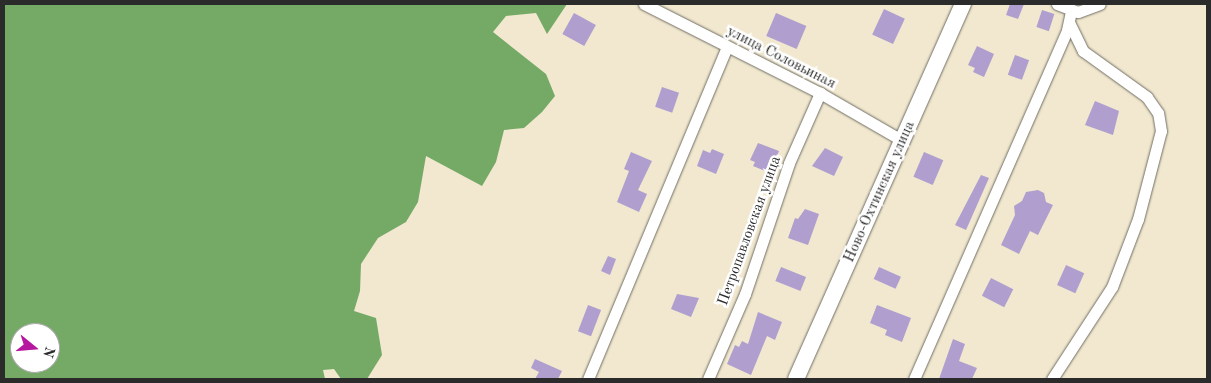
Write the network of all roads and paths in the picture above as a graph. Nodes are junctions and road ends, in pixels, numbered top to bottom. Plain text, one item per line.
1 (644, 4) edge
2 (963, 4) edge
3 (1057, 4) edge
4 (1100, 4) edge
5 (1071, 10) junction
6 (1069, 22) junction
7 (727, 47) junction
8 (820, 93) junction
9 (903, 141) junction
10 (588, 379) edge
11 (708, 379) edge
12 (796, 379) edge
13 (914, 379) edge
14 (1052, 379) edge

1 - 7 street, улица Соловьиная
2 - 9 street, Ново-Охтинская улица
3 - 5 street
4 - 5 street
5 - 6 street
6 - 13 street
6 - 14 street
7 - 8 street, улица Соловьиная
7 - 10 street
8 - 9 street, улица Соловьиная
8 - 11 street, Петропавловская улица
9 - 12 street, Ново-Охтинская улица

